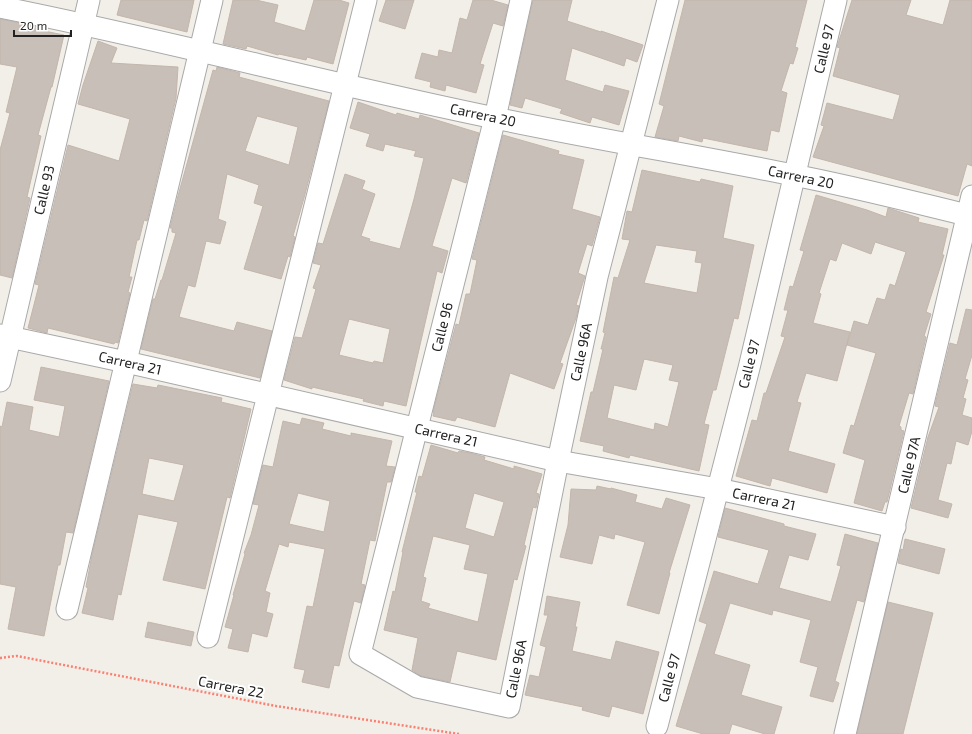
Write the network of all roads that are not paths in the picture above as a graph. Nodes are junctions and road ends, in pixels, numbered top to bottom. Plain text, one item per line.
1 (89, 0) edge
2 (212, 0) edge
3 (366, 0) edge
4 (521, 0) edge
5 (668, 0) edge
6 (836, 0) edge
7 (0, 7) edge
8 (83, 23) junction
9 (200, 52) junction
10 (345, 86) junction
11 (495, 118) junction
12 (631, 145) junction
13 (795, 175) junction
14 (970, 206) edge
15 (5, 336) edge
16 (126, 362) junction
17 (0, 381) edge
18 (268, 395) junction
19 (417, 428) junction
20 (558, 461) junction
21 (718, 489) junction
22 (895, 527) junction
23 (67, 609) dead end
24 (208, 637) dead end
25 (509, 707) joint
26 (657, 726) dead end
27 (845, 734) edge

1 - 8 street, Calle 93
2 - 9 street
3 - 10 street
4 - 11 street, Calle 96
5 - 12 street, Calle 96A
6 - 13 street, Calle 97
7 - 8 street, Carrera 20
8 - 9 street, Carrera 20
8 - 15 street, Calle 93
9 - 10 street, Carrera 20
9 - 16 street
10 - 11 street, Carrera 20
10 - 18 street
11 - 12 street, Carrera 20
11 - 19 street, Calle 96
12 - 13 street, Carrera 20
12 - 20 street, Calle 96A
13 - 14 street, Carrera 20
13 - 21 street, Calle 97
14 - 22 street, Calle 97A
15 - 16 street, Carrera 21
15 - 17 street, Calle 93
16 - 18 street, Carrera 21
16 - 23 street
18 - 19 street, Carrera 21
18 - 24 street
19 - 20 street, Carrera 21
19 - 25 street, Calle 96
20 - 21 street, Carrera 21
20 - 25 street, Calle 96A
21 - 22 street, Carrera 21
21 - 26 street, Calle 97
22 - 27 street, Calle 97A

